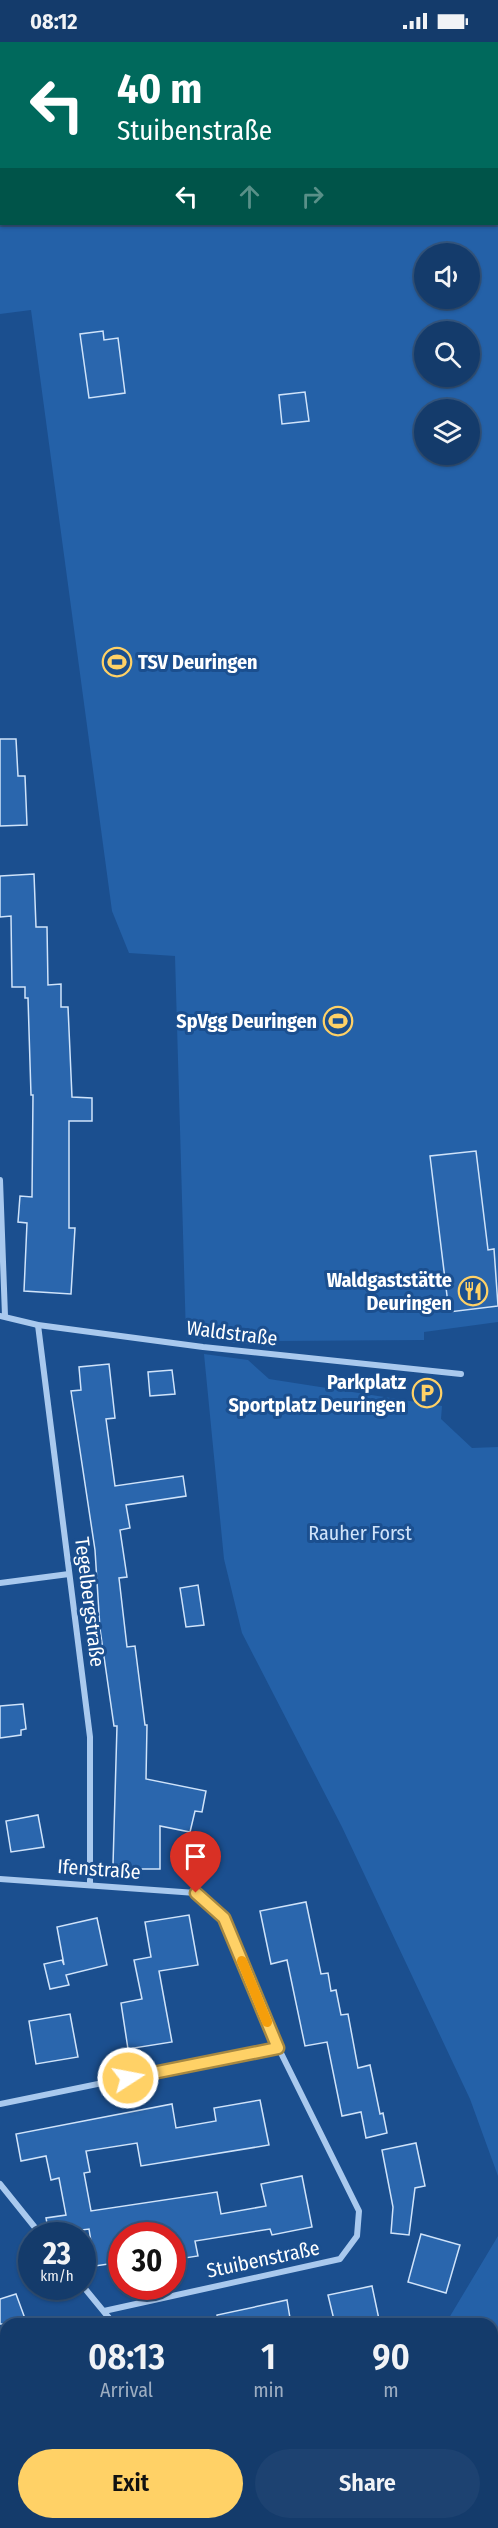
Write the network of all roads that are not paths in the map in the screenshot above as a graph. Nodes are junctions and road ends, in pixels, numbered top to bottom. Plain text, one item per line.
1 (0, 1180) edge
2 (2, 1316) edge
3 (38, 1325) junction
4 (461, 1374) dead end
5 (69, 1574) junction
6 (0, 1583) edge
7 (0, 1879) edge
8 (90, 1884) junction
9 (196, 1893) joint
10 (278, 2048) junction
11 (0, 2104) edge
12 (0, 2184) edge
13 (31, 2222) edge
14 (95, 2300) edge
15 (104, 2311) junction
16 (109, 2318) edge

1 - 2 street
2 - 3 street, Waldstraße
3 - 4 street, Waldstraße
3 - 5 street, Tegelbergstraße
5 - 6 street
5 - 8 street, Tegelbergstraße
7 - 8 street, Ifenstraße
8 - 9 street, Ifenstraße
9 - 10 street, Stuibenstraße
10 - 11 street
10 - 15 street, Stuibenstraße
12 - 13 street
14 - 15 street
15 - 16 street

